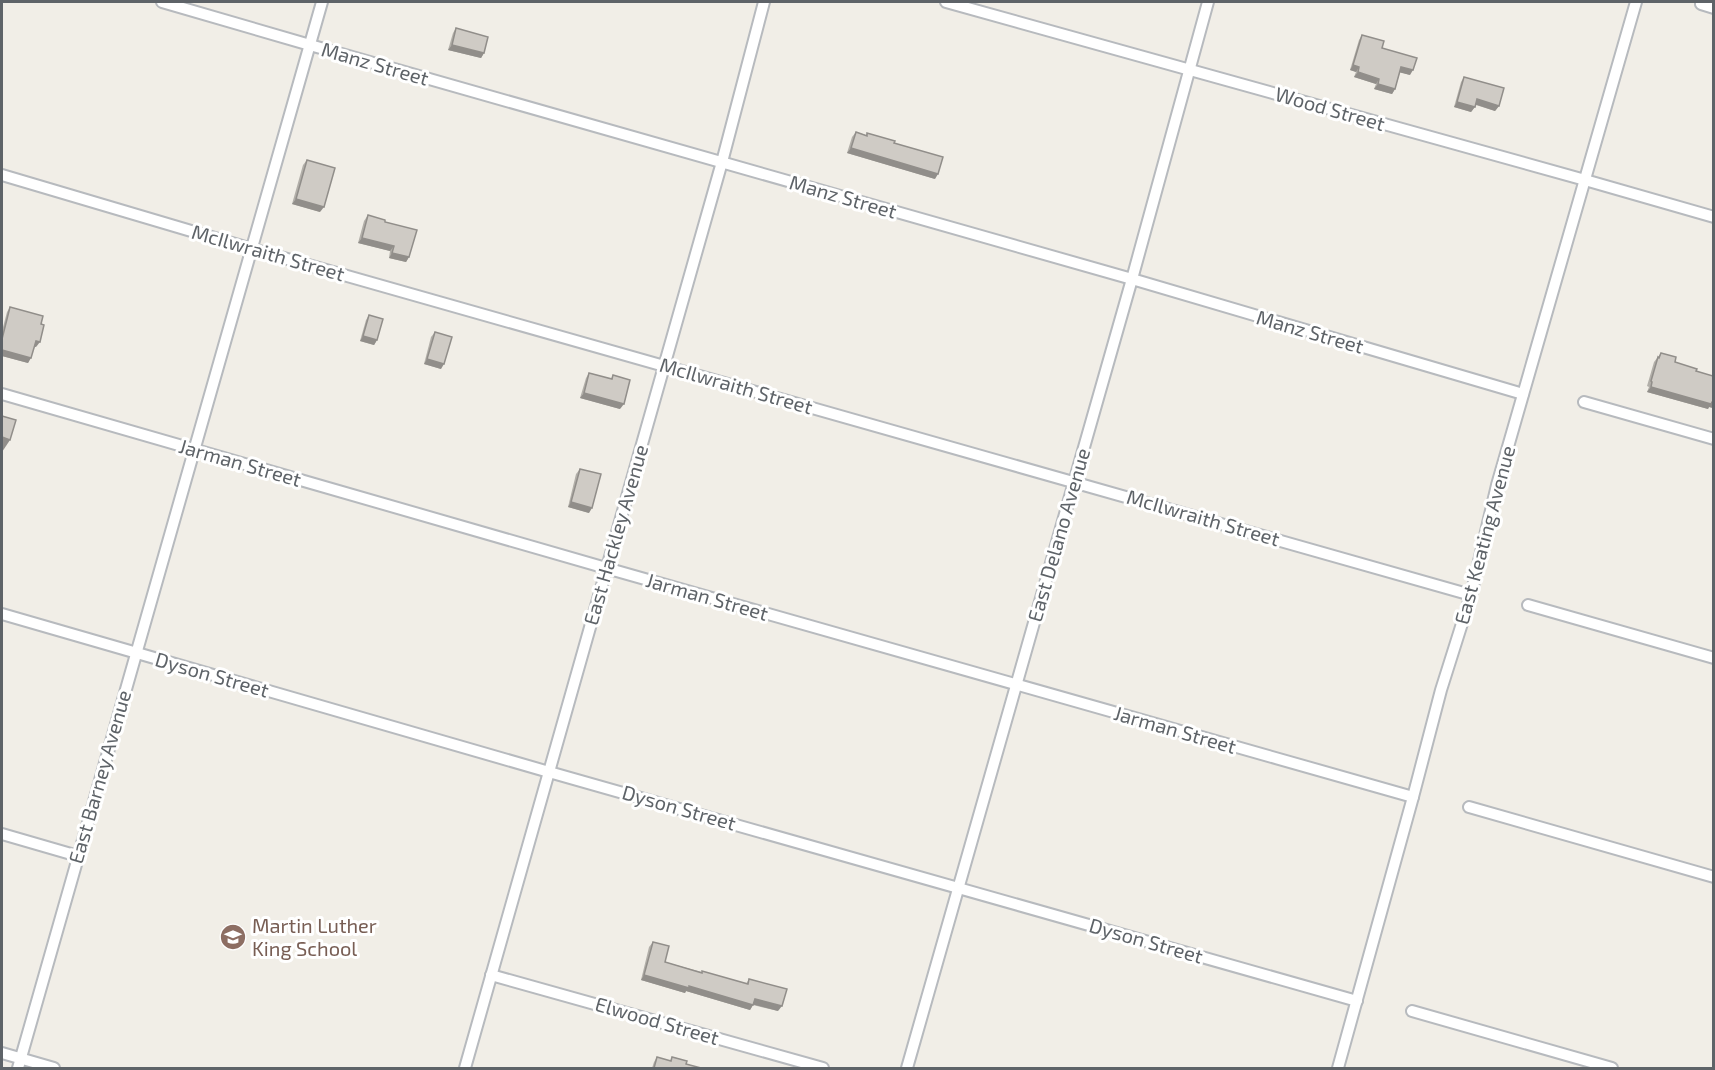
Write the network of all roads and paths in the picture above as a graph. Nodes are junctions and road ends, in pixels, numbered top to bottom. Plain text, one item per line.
1 (162, 2) edge
2 (322, 2) edge
3 (764, 2) edge
4 (946, 2) edge
5 (1208, 2) edge
6 (1636, 2) edge
7 (1701, 4) dead end
8 (1713, 8) edge
9 (310, 45) junction
10 (1190, 69) junction
11 (722, 162) junction
12 (2, 175) edge
13 (1585, 180) junction
14 (1713, 217) edge
15 (252, 249) junction
16 (1132, 279) junction
17 (664, 365) junction
18 (2, 394) edge
19 (1523, 394) junction
20 (1584, 402) dead end
21 (1713, 439) edge
22 (194, 450) junction
23 (1074, 482) junction
24 (606, 568) junction
25 (1471, 595) junction
26 (1528, 605) dead end
27 (2, 614) edge
28 (136, 653) junction
29 (1713, 658) edge
30 (1017, 685) junction
31 (549, 772) junction
32 (1413, 797) junction
33 (1469, 807) dead end
34 (2, 834) edge
35 (78, 856) junction
36 (1713, 878) edge
37 (959, 887) junction
38 (491, 975) junction
39 (1357, 1000) junction
40 (1412, 1011) dead end
41 (2, 1053) edge
42 (19, 1063) edge
43 (54, 1068) edge
44 (465, 1068) edge
45 (823, 1068) edge
46 (907, 1068) edge
47 (1338, 1068) edge
48 (1612, 1068) edge

1 - 9 street, Manz Street
2 - 9 street, East Barney Avenue
3 - 11 street, East Hackley Avenue
4 - 10 street, Wood Street
5 - 10 street, East Delano Avenue
6 - 13 street, East Keating Avenue
7 - 8 street
9 - 11 street, Manz Street
9 - 15 street, East Barney Avenue
10 - 13 street, Wood Street
10 - 16 street, East Delano Avenue
11 - 16 street, Manz Street
11 - 17 street, East Hackley Avenue
12 - 15 street, McIlwraith Street
13 - 14 street, Wood Street
13 - 19 street, East Keating Avenue
15 - 17 street, McIlwraith Street
15 - 22 street, East Barney Avenue
16 - 19 street, Manz Street
16 - 23 street, East Delano Avenue
17 - 23 street, McIlwraith Street
17 - 24 street, East Hackley Avenue
18 - 22 street, Jarman Street
19 - 25 street, East Keating Avenue
20 - 21 street
22 - 24 street, Jarman Street
22 - 28 street, East Barney Avenue
23 - 25 street, McIlwraith Street
23 - 30 street, East Delano Avenue
24 - 30 street, Jarman Street
24 - 31 street, East Hackley Avenue
25 - 32 street, East Keating Avenue
26 - 29 street
27 - 28 street, Dyson Street
28 - 31 street, Dyson Street
28 - 35 street, East Barney Avenue
30 - 32 street, Jarman Street
30 - 37 street, East Delano Avenue
31 - 37 street, Dyson Street
31 - 38 street, East Hackley Avenue
32 - 39 street, East Keating Avenue
33 - 36 street
34 - 35 street
35 - 42 street, East Barney Avenue
37 - 39 street, Dyson Street
37 - 46 street, East Delano Avenue
38 - 44 street, East Hackley Avenue
38 - 45 street, Elwood Street
39 - 47 street, East Keating Avenue
40 - 48 street
41 - 42 street
42 - 43 street

